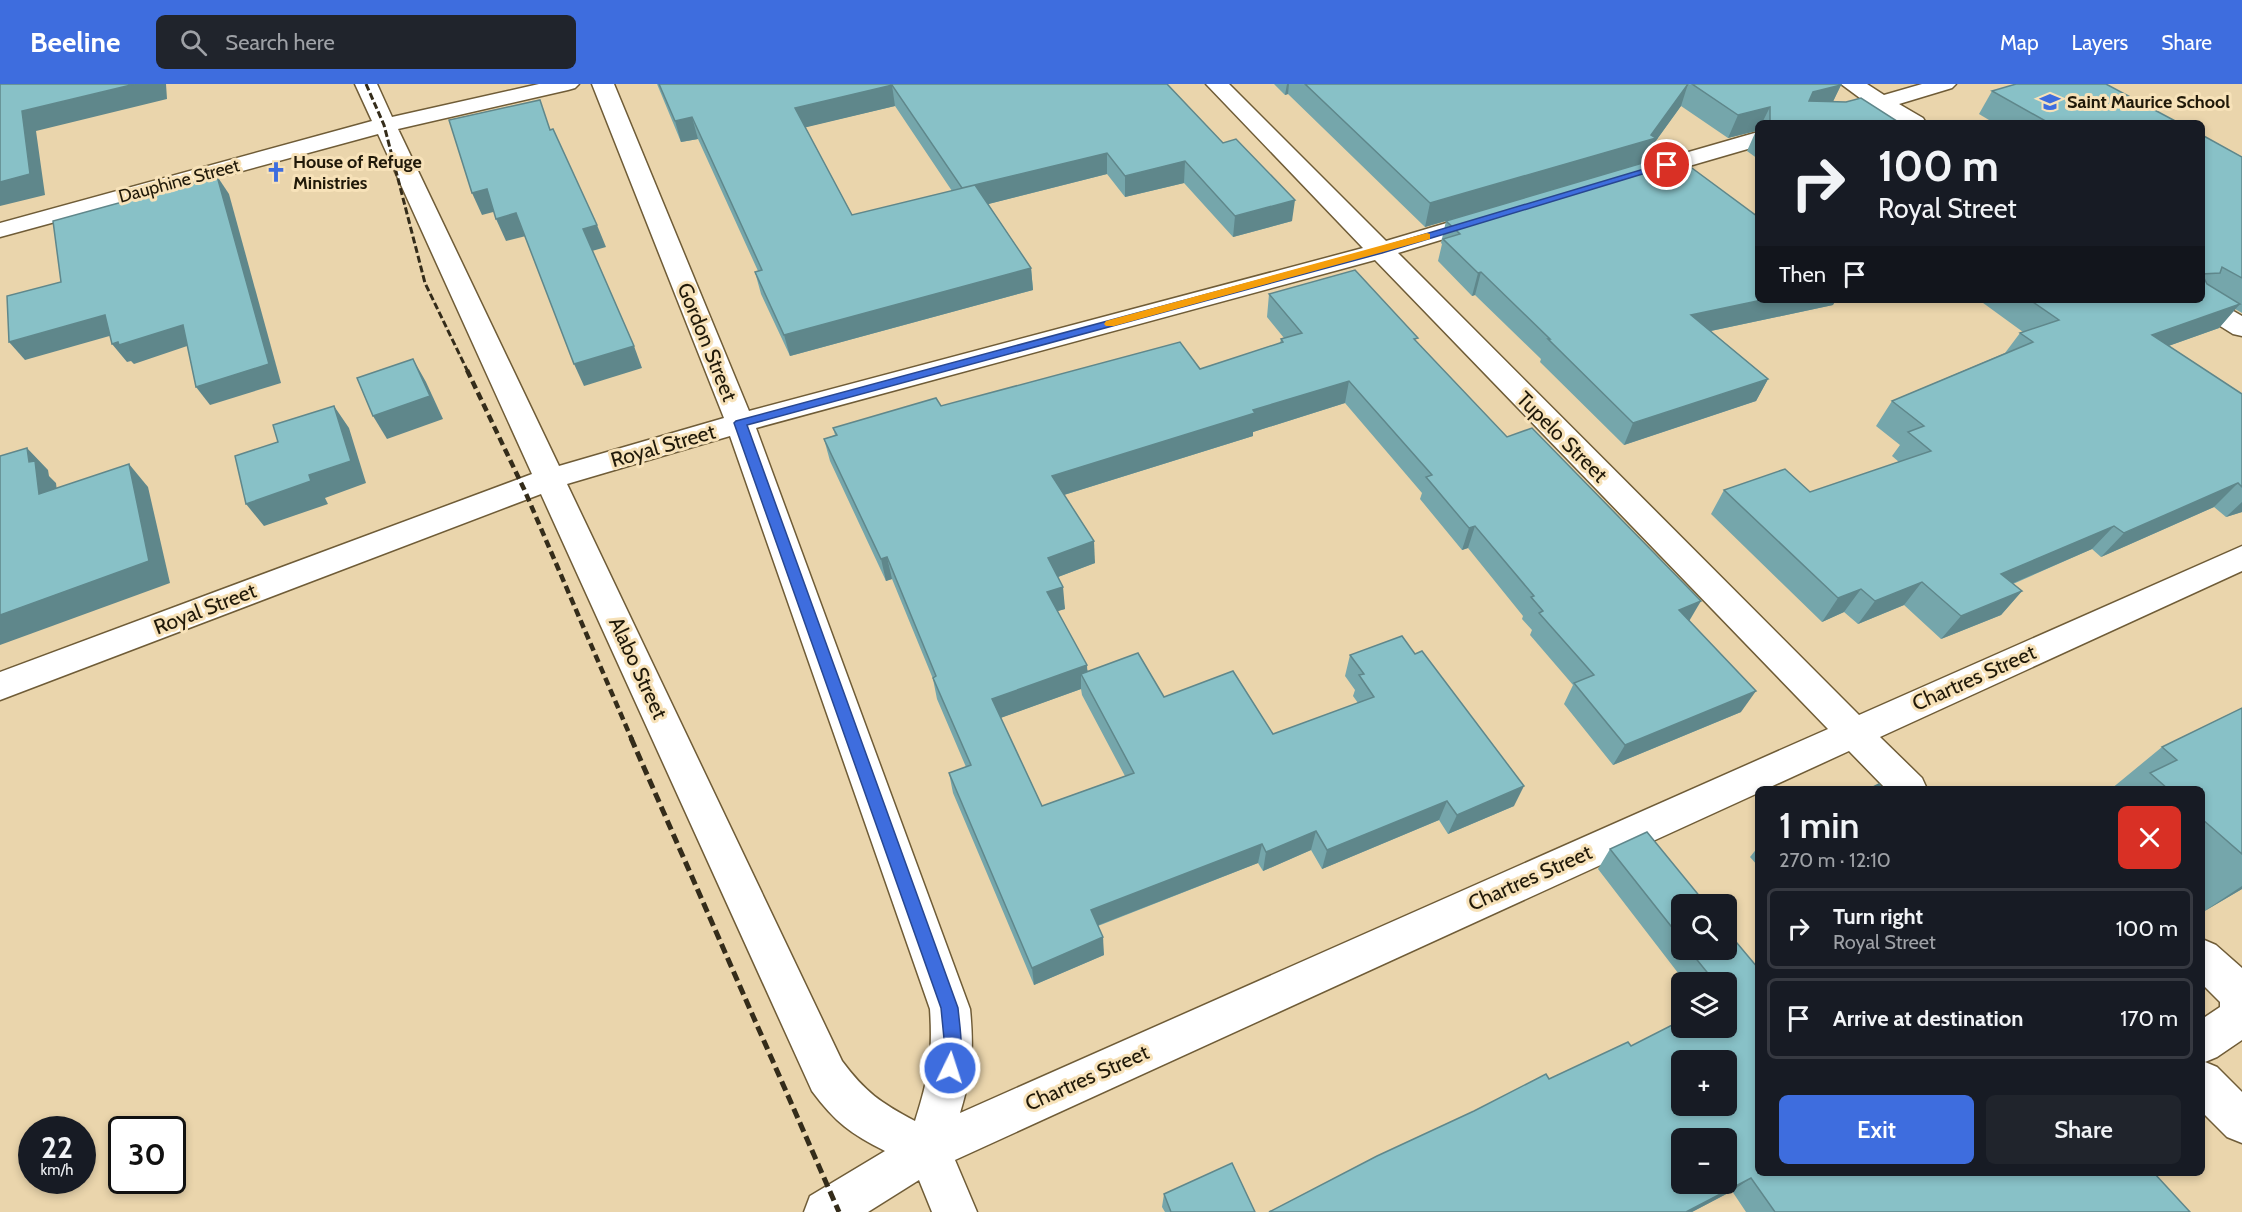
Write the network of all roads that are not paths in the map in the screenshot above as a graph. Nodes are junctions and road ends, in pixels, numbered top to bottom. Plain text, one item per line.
1 (366, 84) edge
2 (568, 84) edge
3 (603, 84) edge
4 (1217, 84) edge
5 (1852, 84) edge
6 (1945, 84) edge
7 (1882, 102) junction
8 (1821, 120) edge
9 (1910, 120) edge
10 (384, 125) junction
11 (1755, 140) edge
12 (1621, 179) edge
13 (1508, 213) edge
14 (0, 230) edge
15 (1379, 251) junction
16 (2202, 303) edge
17 (2242, 328) edge
18 (740, 423) junction
19 (550, 479) junction
20 (2242, 558) edge
21 (0, 686) edge
22 (1852, 732) junction
23 (1906, 786) edge
24 (2205, 961) edge
25 (2205, 1041) edge
26 (2205, 1085) edge
27 (2242, 1122) edge
28 (928, 1150) junction
29 (826, 1212) edge
30 (955, 1212) edge

1 - 10 street, Alabo Street
2 - 10 street, Dauphine Street
3 - 18 street, Gordon Street
4 - 15 street, Tupelo Street
5 - 7 street
6 - 7 street
7 - 8 street
7 - 9 street
10 - 14 street, Dauphine Street
10 - 19 street, Alabo Street
11 - 12 street
13 - 15 street, Royal Street
15 - 18 street, Royal Street
15 - 22 street, Tupelo Street
16 - 17 street
18 - 19 street, Royal Street
18 - 28 street, Gordon Street
19 - 21 street, Royal Street
19 - 28 street, Alabo Street
20 - 22 street, Chartres Street
22 - 23 street, Tupelo Street
22 - 28 street, Chartres Street
24 - 25 street
26 - 27 street
28 - 29 street, Chartres Street
28 - 30 street

